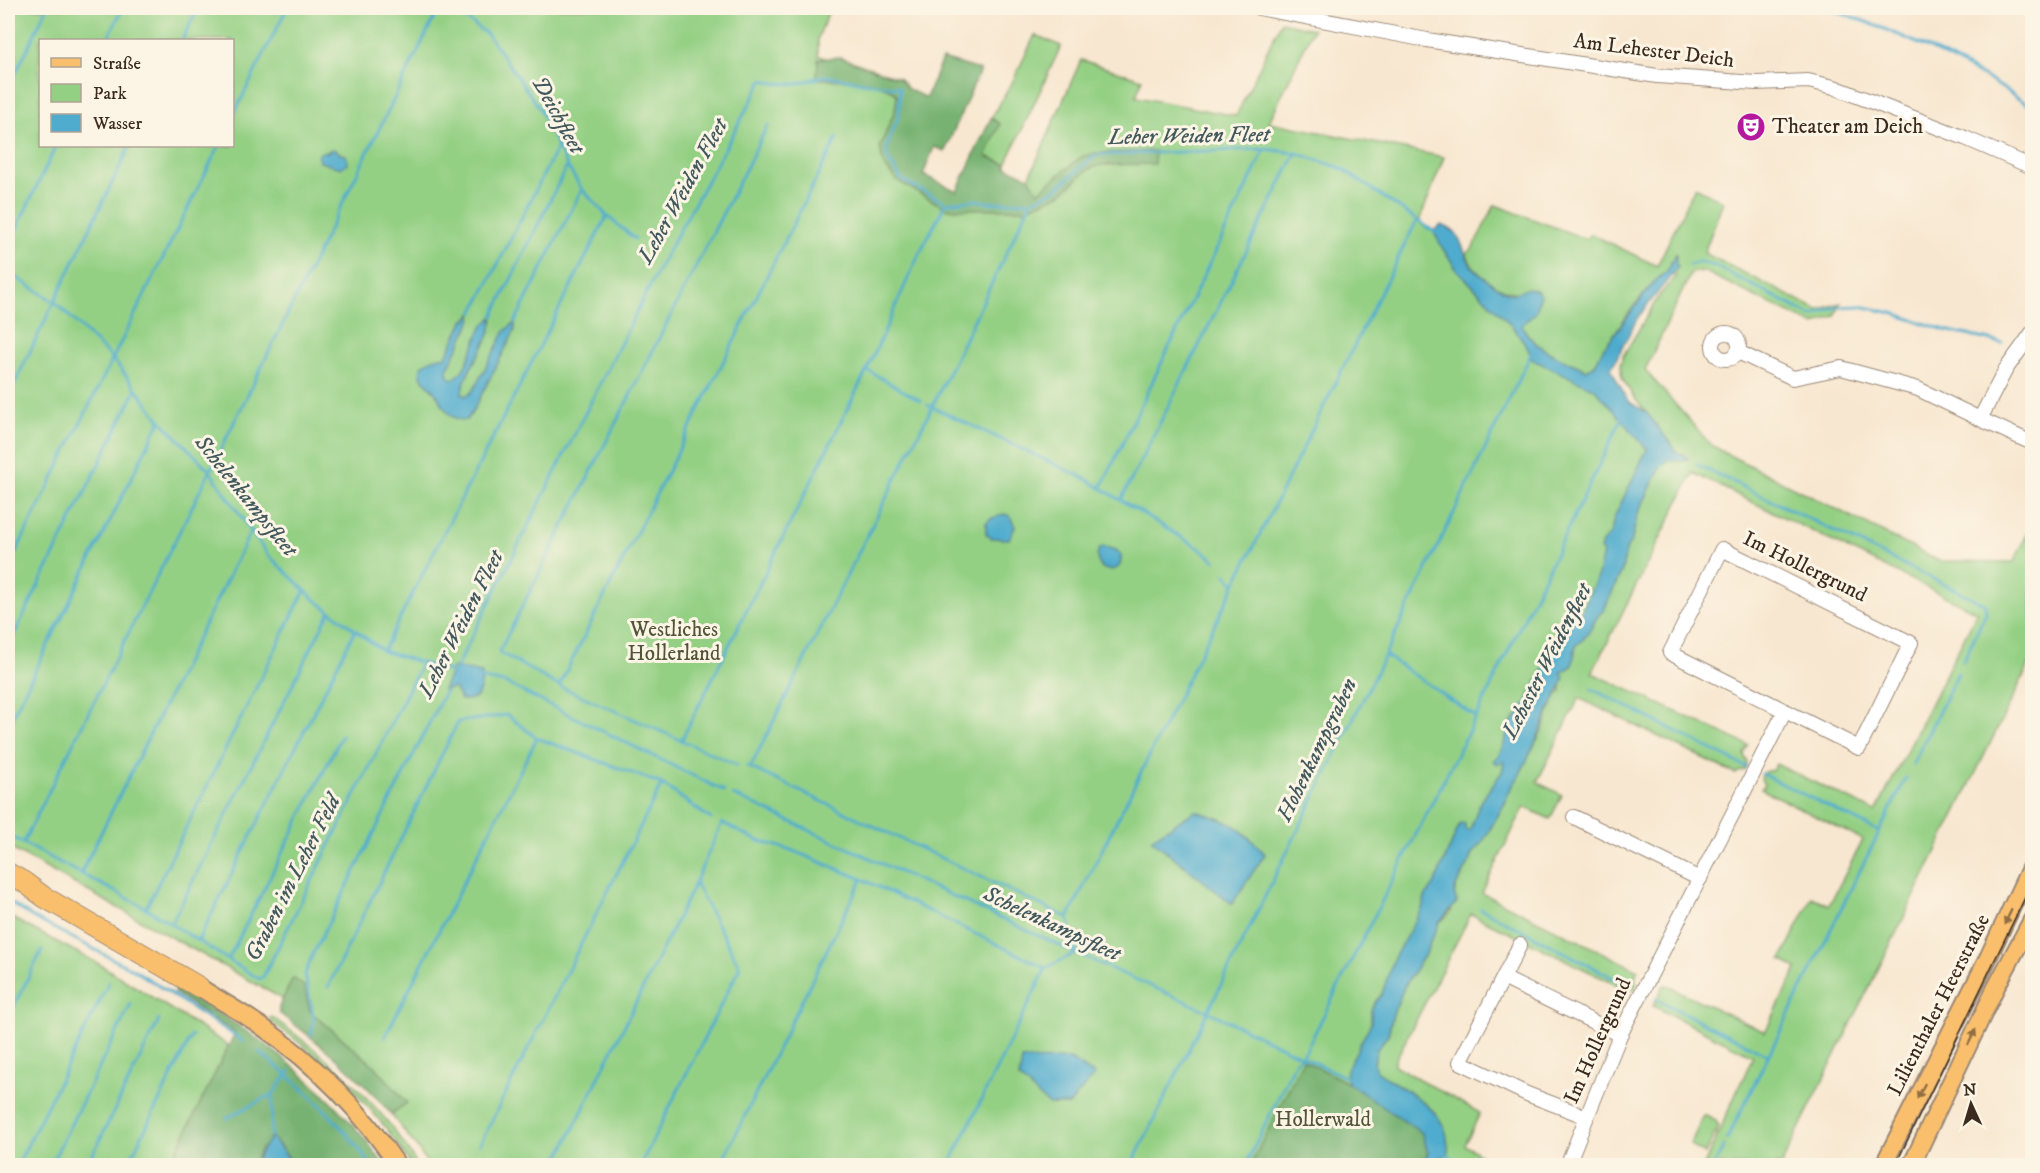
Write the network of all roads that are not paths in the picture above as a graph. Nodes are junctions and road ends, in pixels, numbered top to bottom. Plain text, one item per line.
1 (1259, 8) edge
2 (2032, 167) edge
3 (2032, 333) edge
4 (1738, 352) dead end
5 (1980, 419) junction
6 (2032, 443) edge
7 (1785, 711) junction
8 (1574, 818) dead end
9 (2032, 864) edge
10 (8, 873) edge
11 (1700, 879) junction
12 (8, 886) edge
13 (44, 897) junction
14 (2032, 920) edge
15 (1520, 945) dead end
16 (1503, 978) junction
17 (199, 987) joint
18 (1620, 1035) junction
19 (1587, 1117) junction
20 (398, 1166) edge
21 (1567, 1166) edge
22 (1883, 1166) edge
23 (1911, 1166) edge

1 - 2 street, Am Lehester Deich
3 - 5 street
4 - 5 street
5 - 6 street
7 - 7 street, Im Hollergrund
7 - 11 street, Im Hollergrund
8 - 11 street
9 -> 22 main road, Lilienthaler Heerstraße
10 - 13 highway
11 - 18 street, Im Hollergrund
12 - 13 highway
13 - 17 highway
23 -> 14 main road, Lilienthaler Heerstraße
15 - 16 street
16 - 18 street
16 - 19 street
17 - 20 main road
18 - 19 street, Im Hollergrund
19 - 21 street, Im Hollergrund

